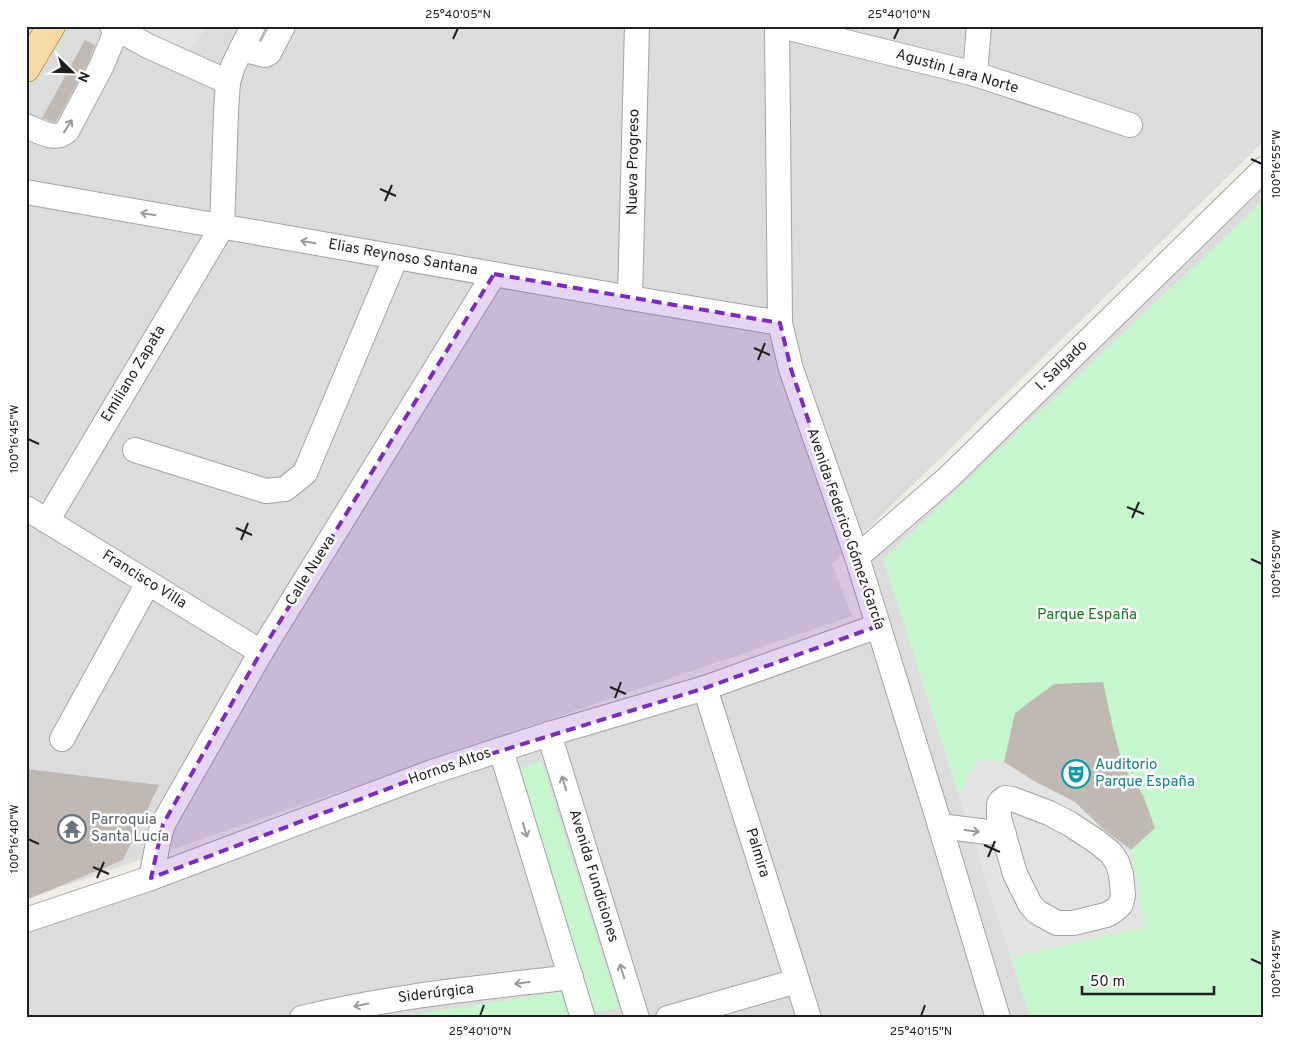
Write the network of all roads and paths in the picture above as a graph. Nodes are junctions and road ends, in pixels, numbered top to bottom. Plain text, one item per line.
1 (51, 26) edge
2 (253, 26) edge
3 (284, 26) edge
4 (637, 26) edge
5 (777, 26) edge
6 (782, 26) edge
7 (979, 26) edge
8 (114, 28) edge
9 (241, 49) junction
10 (26, 68) edge
11 (974, 74) junction
12 (228, 82) junction
13 (1130, 125) dead end
14 (26, 126) edge
15 (1264, 169) edge
16 (26, 192) edge
17 (222, 227) junction
18 (396, 257) junction
19 (494, 274) junction
20 (630, 298) junction
21 (780, 322) junction
22 (135, 450) dead end
23 (26, 508) edge
24 (47, 520) junction
25 (856, 557) junction
26 (148, 583) junction
27 (878, 626) junction
28 (261, 652) junction
29 (705, 688) junction
30 (549, 734) junction
31 (62, 739) dead end
32 (501, 750) junction
33 (937, 818) junction
34 (1002, 826) junction
35 (151, 878) junction
36 (26, 920) edge
37 (571, 978) junction
38 (796, 981) junction
39 (302, 1018) edge
40 (583, 1018) edge
41 (637, 1018) edge
42 (668, 1018) edge
43 (809, 1018) edge
44 (998, 1018) edge

1 - 10 main road
2 - 9 street
3 - 9 street
4 - 20 street, Nueva Progreso
5 - 21 street, Avenida Federico Gómez García
6 - 11 street, Agustin Lara Norte
7 - 11 street
8 - 12 street
14 -> 8 street
9 - 12 street
11 - 13 street, Agustin Lara Norte
12 - 17 street
15 - 25 street, I. Salgado
17 -> 16 street, Elias Reynoso Santana
18 -> 17 street, Elias Reynoso Santana
17 - 24 street, Emiliano Zapata
18 - 19 street, Elias Reynoso Santana
18 - 22 street
19 - 20 street, Elias Reynoso Santana
19 - 28 street, Calle Nueva
20 - 21 street, Elias Reynoso Santana
21 - 25 street, Avenida Federico Gómez García
23 - 24 street, Francisco Villa
24 - 26 street, Francisco Villa
25 - 27 street, Avenida Federico Gómez García
26 - 28 street, Francisco Villa
26 - 31 street
27 - 29 street, Hornos Altos
27 - 33 street, Avenida Federico Gómez García
28 - 35 street, Calle Nueva
29 - 30 street, Hornos Altos
29 - 38 street, Palmira
30 - 32 street, Hornos Altos
41 -> 30 street, Avenida Fundiciones
32 - 35 street, Hornos Altos
32 -> 37 street
33 - 34 street
33 - 44 street, Avenida Federico Gómez García
34 - 34 street
35 - 36 street, Hornos Altos
37 -> 39 street, Siderúrgica
37 - 40 street
38 - 42 street
38 - 43 street, Palmira

